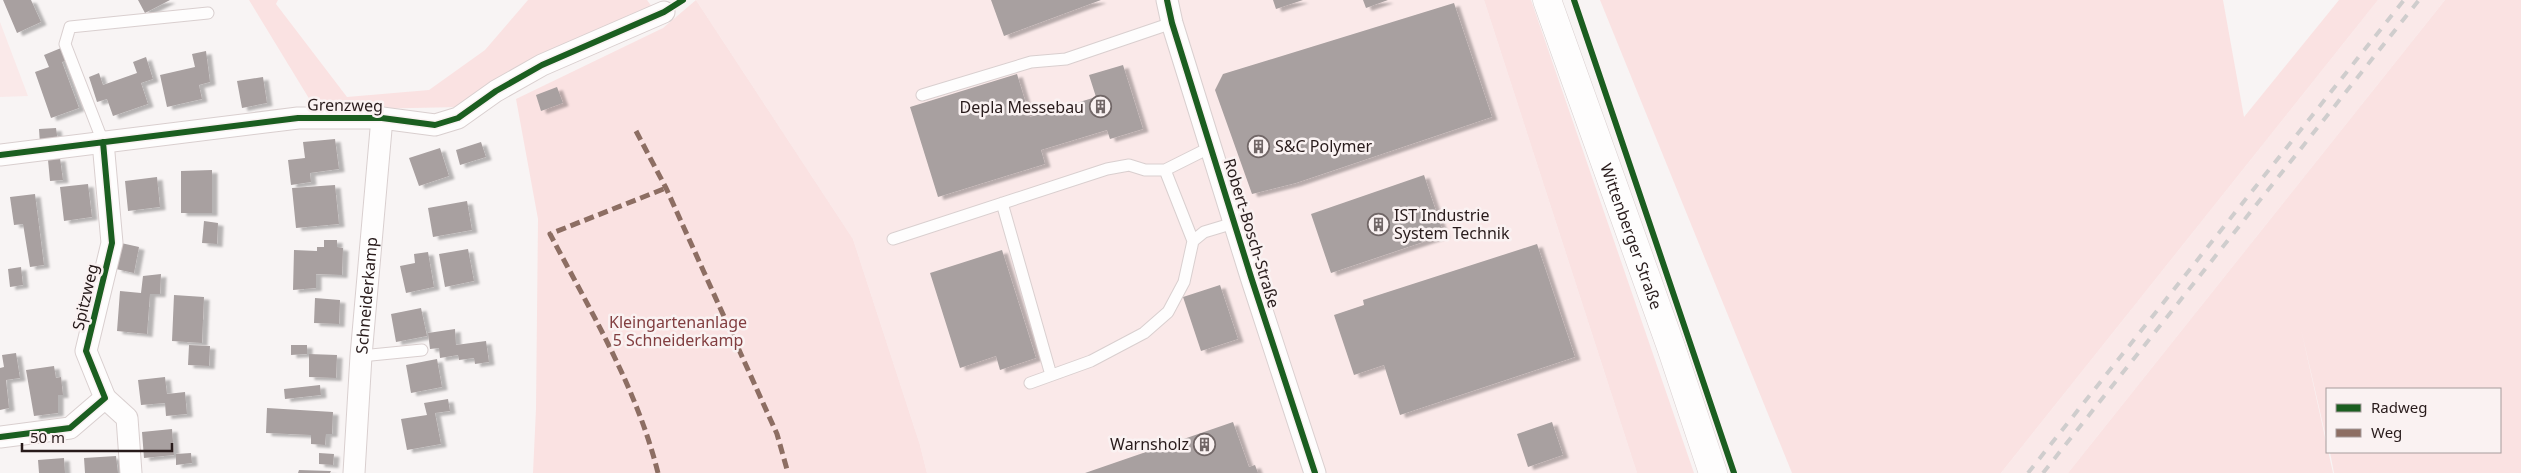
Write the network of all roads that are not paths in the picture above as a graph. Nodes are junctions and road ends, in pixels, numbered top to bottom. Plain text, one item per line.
1 (1167, 0) edge
2 (1547, 0) edge
3 (664, 12) dead end
4 (208, 13) dead end
5 (1172, 23) junction
6 (922, 96) dead end
7 (382, 118) junction
8 (103, 142) junction
9 (1211, 147) junction
10 (0, 155) edge
11 (1165, 170) junction
12 (1002, 203) junction
13 (1234, 223) junction
14 (893, 239) dead end
15 (1193, 242) junction
16 (422, 350) dead end
17 (361, 356) junction
18 (1052, 375) junction
19 (1030, 382) dead end
20 (105, 398) junction
21 (0, 437) edge
22 (132, 473) edge
23 (354, 473) edge
24 (1315, 473) edge
25 (1713, 473) edge

1 - 5 street, Robert-Bosch-Straße
2 - 25 main road, Wittenberger Straße
3 - 7 street, Grenzweg
4 - 8 lane
5 - 6 lane
5 - 9 street, Robert-Bosch-Straße
7 - 8 street, Grenzweg
7 - 17 street, Schneiderkamp
8 - 10 street, Grenzweg
8 - 20 street, Spitzweg
9 - 11 lane
9 - 13 street, Robert-Bosch-Straße
11 - 12 lane
11 - 15 lane
12 - 14 lane
12 - 18 lane
13 - 15 lane
13 - 24 street, Robert-Bosch-Straße
15 - 18 lane
16 - 17 lane
17 - 23 street, Schneiderkamp
18 - 19 lane
20 - 21 street
20 - 22 street, Spitzweg

